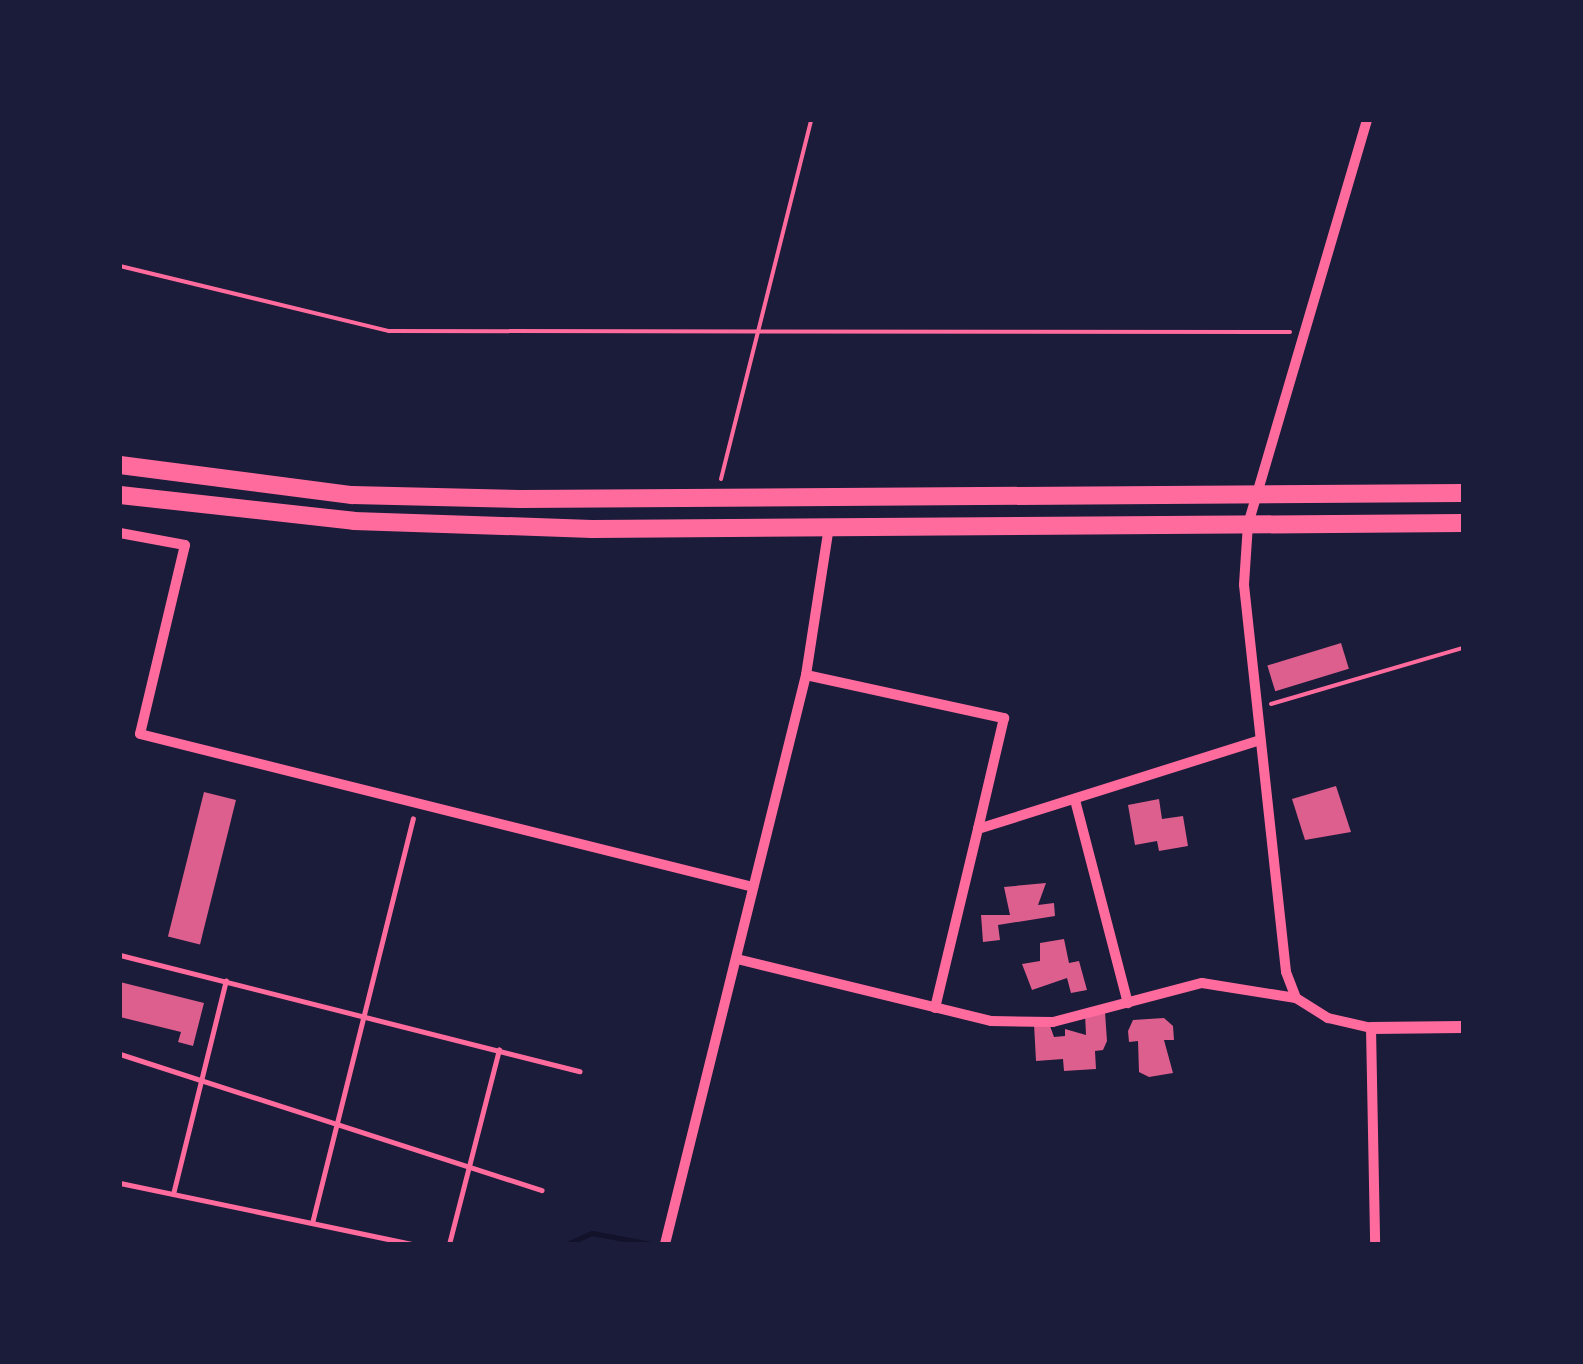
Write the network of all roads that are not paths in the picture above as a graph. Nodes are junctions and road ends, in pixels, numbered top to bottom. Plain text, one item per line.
1 (1366, 120) edge
2 (120, 465) edge
3 (1463, 492) edge
4 (1258, 494) junction
5 (120, 495) edge
6 (1463, 523) edge
7 (1248, 524) junction
8 (829, 526) junction
9 (120, 533) edge
10 (806, 675) junction
11 (1260, 740) junction
12 (1075, 800) junction
13 (413, 818) dead end
14 (978, 828) junction
15 (753, 888) junction
16 (120, 955) edge
17 (737, 959) junction
18 (226, 980) junction
19 (1296, 998) junction
20 (1128, 1003) junction
21 (935, 1008) junction
22 (364, 1015) junction
23 (1463, 1026) edge
24 (1371, 1028) junction
25 (499, 1049) junction
26 (120, 1054) edge
27 (580, 1072) dead end
28 (201, 1080) junction
29 (334, 1126) junction
30 (467, 1166) junction
31 (120, 1183) edge
32 (542, 1190) dead end
33 (173, 1194) junction
34 (312, 1223) junction
35 (666, 1239) edge
36 (412, 1244) edge
37 (449, 1244) edge
38 (1375, 1244) edge

1 - 4 street
2 - 4 highway
3 - 4 highway
4 - 7 street
5 - 8 highway
6 - 7 highway
7 - 8 highway
7 - 11 street
8 - 10 street
9 - 15 street
10 - 14 street
10 - 15 street
11 - 12 street
11 - 19 street
12 - 14 street
12 - 20 street
13 - 22 lane
14 - 21 street
15 - 17 street
16 - 18 lane
17 - 21 street
17 - 35 street
18 - 22 lane
18 - 28 lane
19 - 20 street
19 - 24 street
20 - 21 street
22 - 25 lane
22 - 29 lane
23 - 24 street
24 - 38 street
25 - 27 lane
25 - 30 lane
26 - 28 lane
28 - 29 lane
28 - 33 lane
29 - 30 lane
29 - 34 lane
30 - 32 lane
30 - 37 lane
31 - 33 lane
33 - 34 lane
34 - 36 lane

